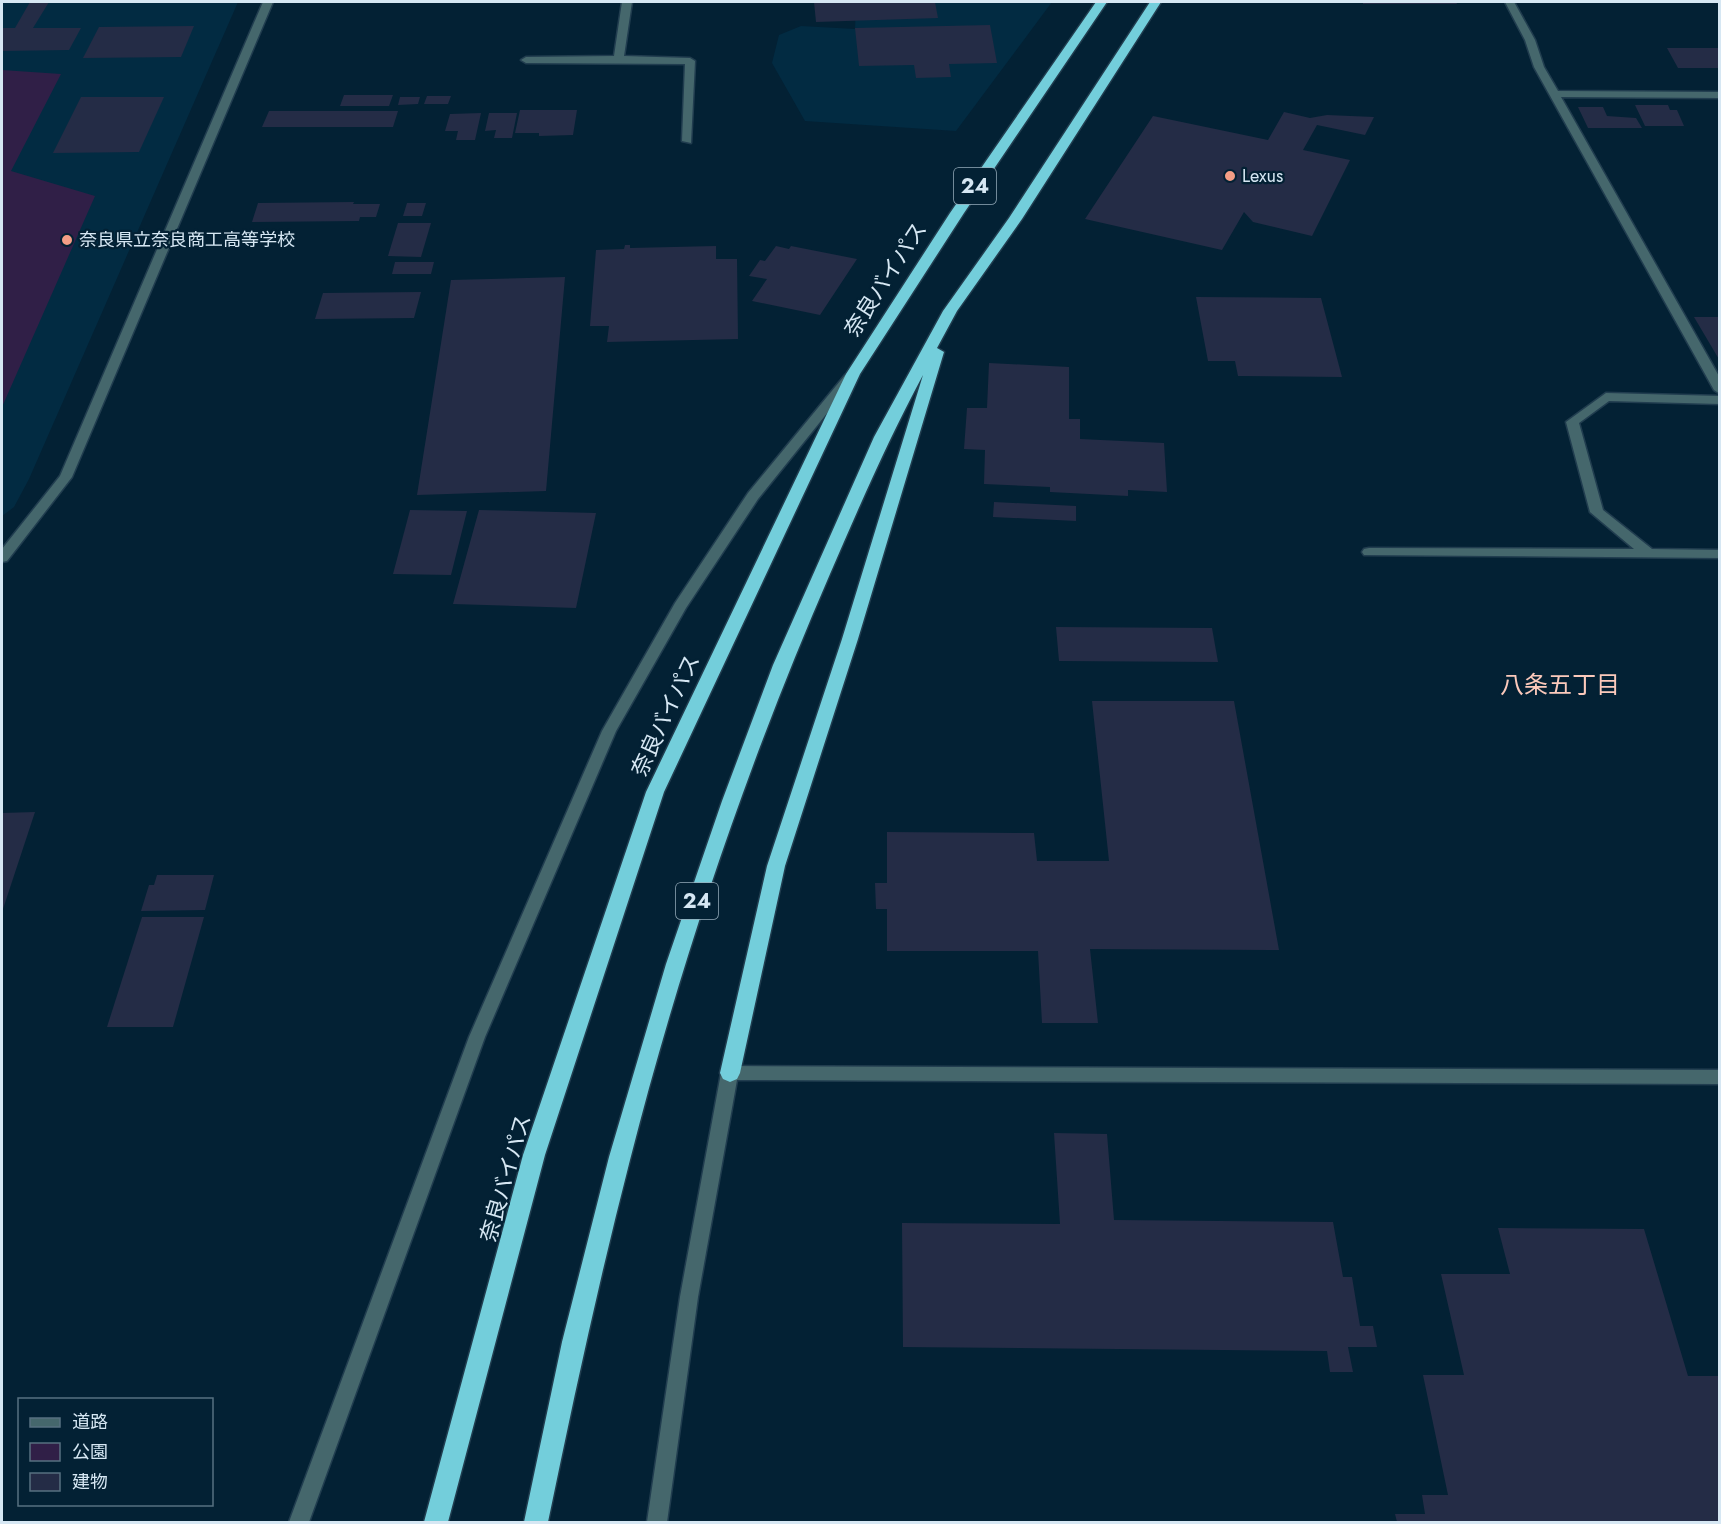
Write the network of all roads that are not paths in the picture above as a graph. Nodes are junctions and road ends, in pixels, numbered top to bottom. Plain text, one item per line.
1 (268, 2) edge
2 (627, 2) edge
3 (1101, 2) edge
4 (1155, 2) edge
5 (1509, 2) edge
6 (619, 59) junction
7 (526, 60) dead end
8 (1556, 94) junction
9 (1719, 95) edge
10 (687, 141) dead end
11 (950, 311) junction
12 (853, 374) junction
13 (1719, 390) edge
14 (1719, 400) edge
15 (1369, 552) dead end
16 (1648, 554) junction
17 (1719, 554) edge
18 (2, 558) edge
19 (730, 1073) junction
20 (1719, 1077) edge
21 (299, 1522) edge
22 (436, 1522) edge
23 (536, 1522) edge
24 (657, 1522) edge

1 - 18 street
2 - 6 street
3 - 12 highway, 奈良バイパス / 24
4 - 11 highway, 24
5 - 8 street
6 - 7 street
6 - 10 street
8 - 9 street
8 - 13 street
11 - 19 highway
11 - 23 highway, 24
12 - 21 street
12 - 22 highway, 奈良バイパス / 24
14 - 16 street
15 - 16 street
16 - 17 street
19 - 20 street
19 - 24 street

